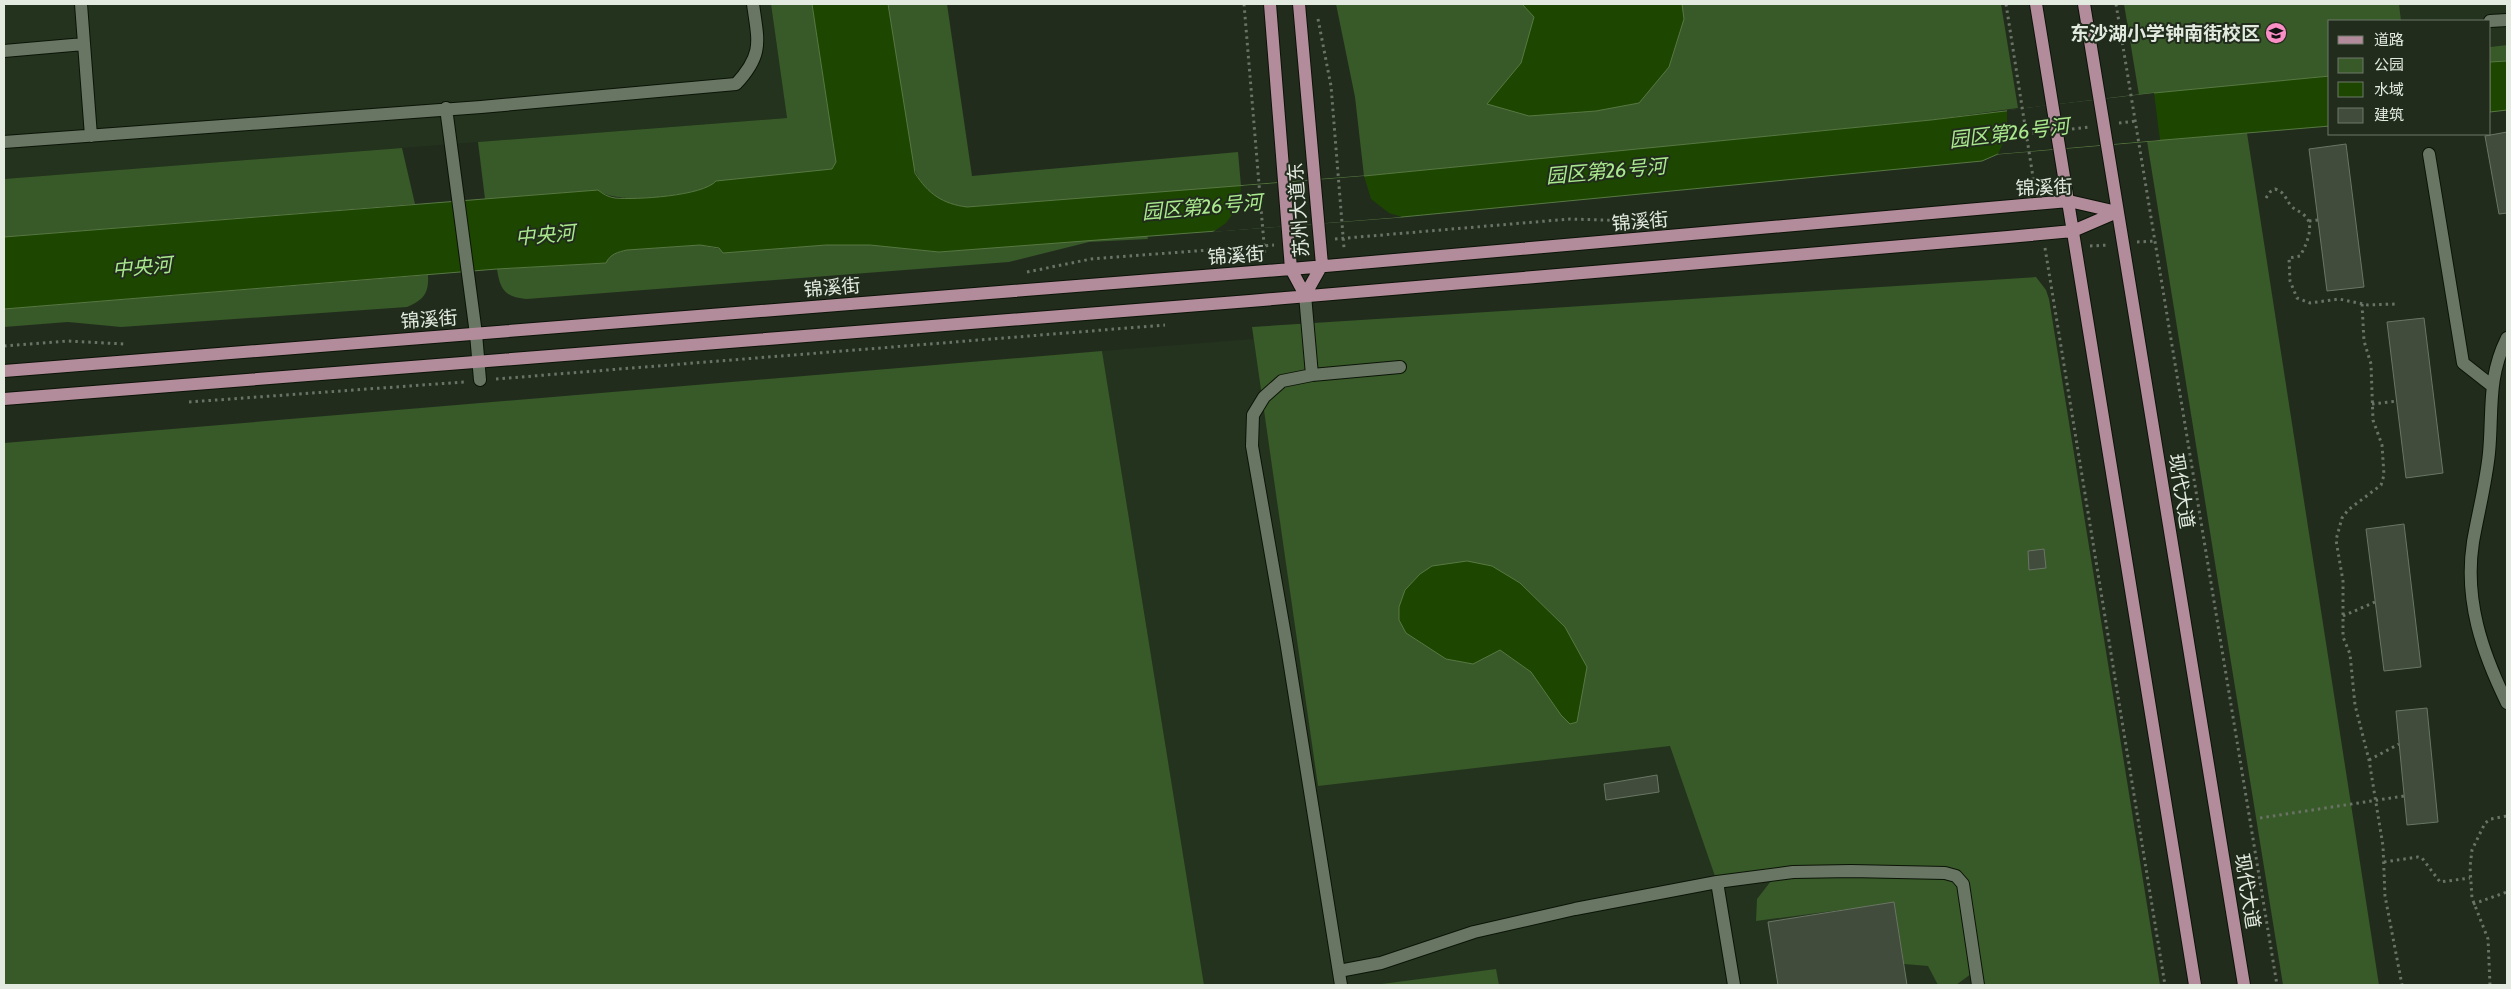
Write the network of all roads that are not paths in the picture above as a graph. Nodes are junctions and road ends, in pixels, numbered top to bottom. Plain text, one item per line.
1 (81, 4) edge
2 (753, 4) edge
3 (1270, 4) edge
4 (1299, 4) edge
5 (2036, 4) edge
6 (2084, 4) edge
7 (2507, 20) edge
8 (2491, 21) edge
9 (84, 44) junction
10 (4, 50) edge
11 (446, 108) junction
12 (91, 136) junction
13 (4, 142) edge
14 (2428, 154) dead end
15 (2069, 201) junction
16 (2117, 212) junction
17 (2073, 231) junction
18 (1322, 265) junction
19 (1291, 269) junction
20 (1305, 295) junction
21 (476, 334) junction
22 (2507, 338) edge
23 (478, 361) junction
24 (1400, 367) dead end
25 (4, 371) edge
26 (1312, 375) junction
27 (480, 380) dead end
28 (2491, 385) junction
29 (4, 398) edge
30 (2507, 703) edge
31 (1717, 882) junction
32 (1339, 971) junction
33 (1341, 985) edge
34 (1734, 985) edge
35 (1978, 985) edge
36 (2195, 985) edge
37 (2244, 985) edge

1 - 9 street
2 - 11 street
3 - 19 main road, 苏州大道东
4 - 18 main road, 苏州大道东
5 - 15 main road
6 - 16 main road, 现代大道
7 - 8 street
9 - 10 street
9 - 12 street
11 - 12 street
11 - 21 street
12 - 13 street
14 - 28 street
15 - 16 main road, 锦溪街
15 - 17 main road
15 - 18 main road, 锦溪街
16 - 17 main road
16 - 37 main road, 现代大道
17 - 20 main road
17 - 36 main road
18 - 19 main road, 锦溪街
18 - 20 main road, 苏州大道东
19 - 20 main road, 苏州大道东
19 - 21 main road, 锦溪街
20 - 23 main road
20 - 26 street
21 - 23 street
21 - 25 main road, 锦溪街
22 - 28 street
23 - 27 street
23 - 29 main road
24 - 26 street
26 - 32 street
28 - 30 street
31 - 32 street
31 - 34 street
31 - 35 street
32 - 33 street

